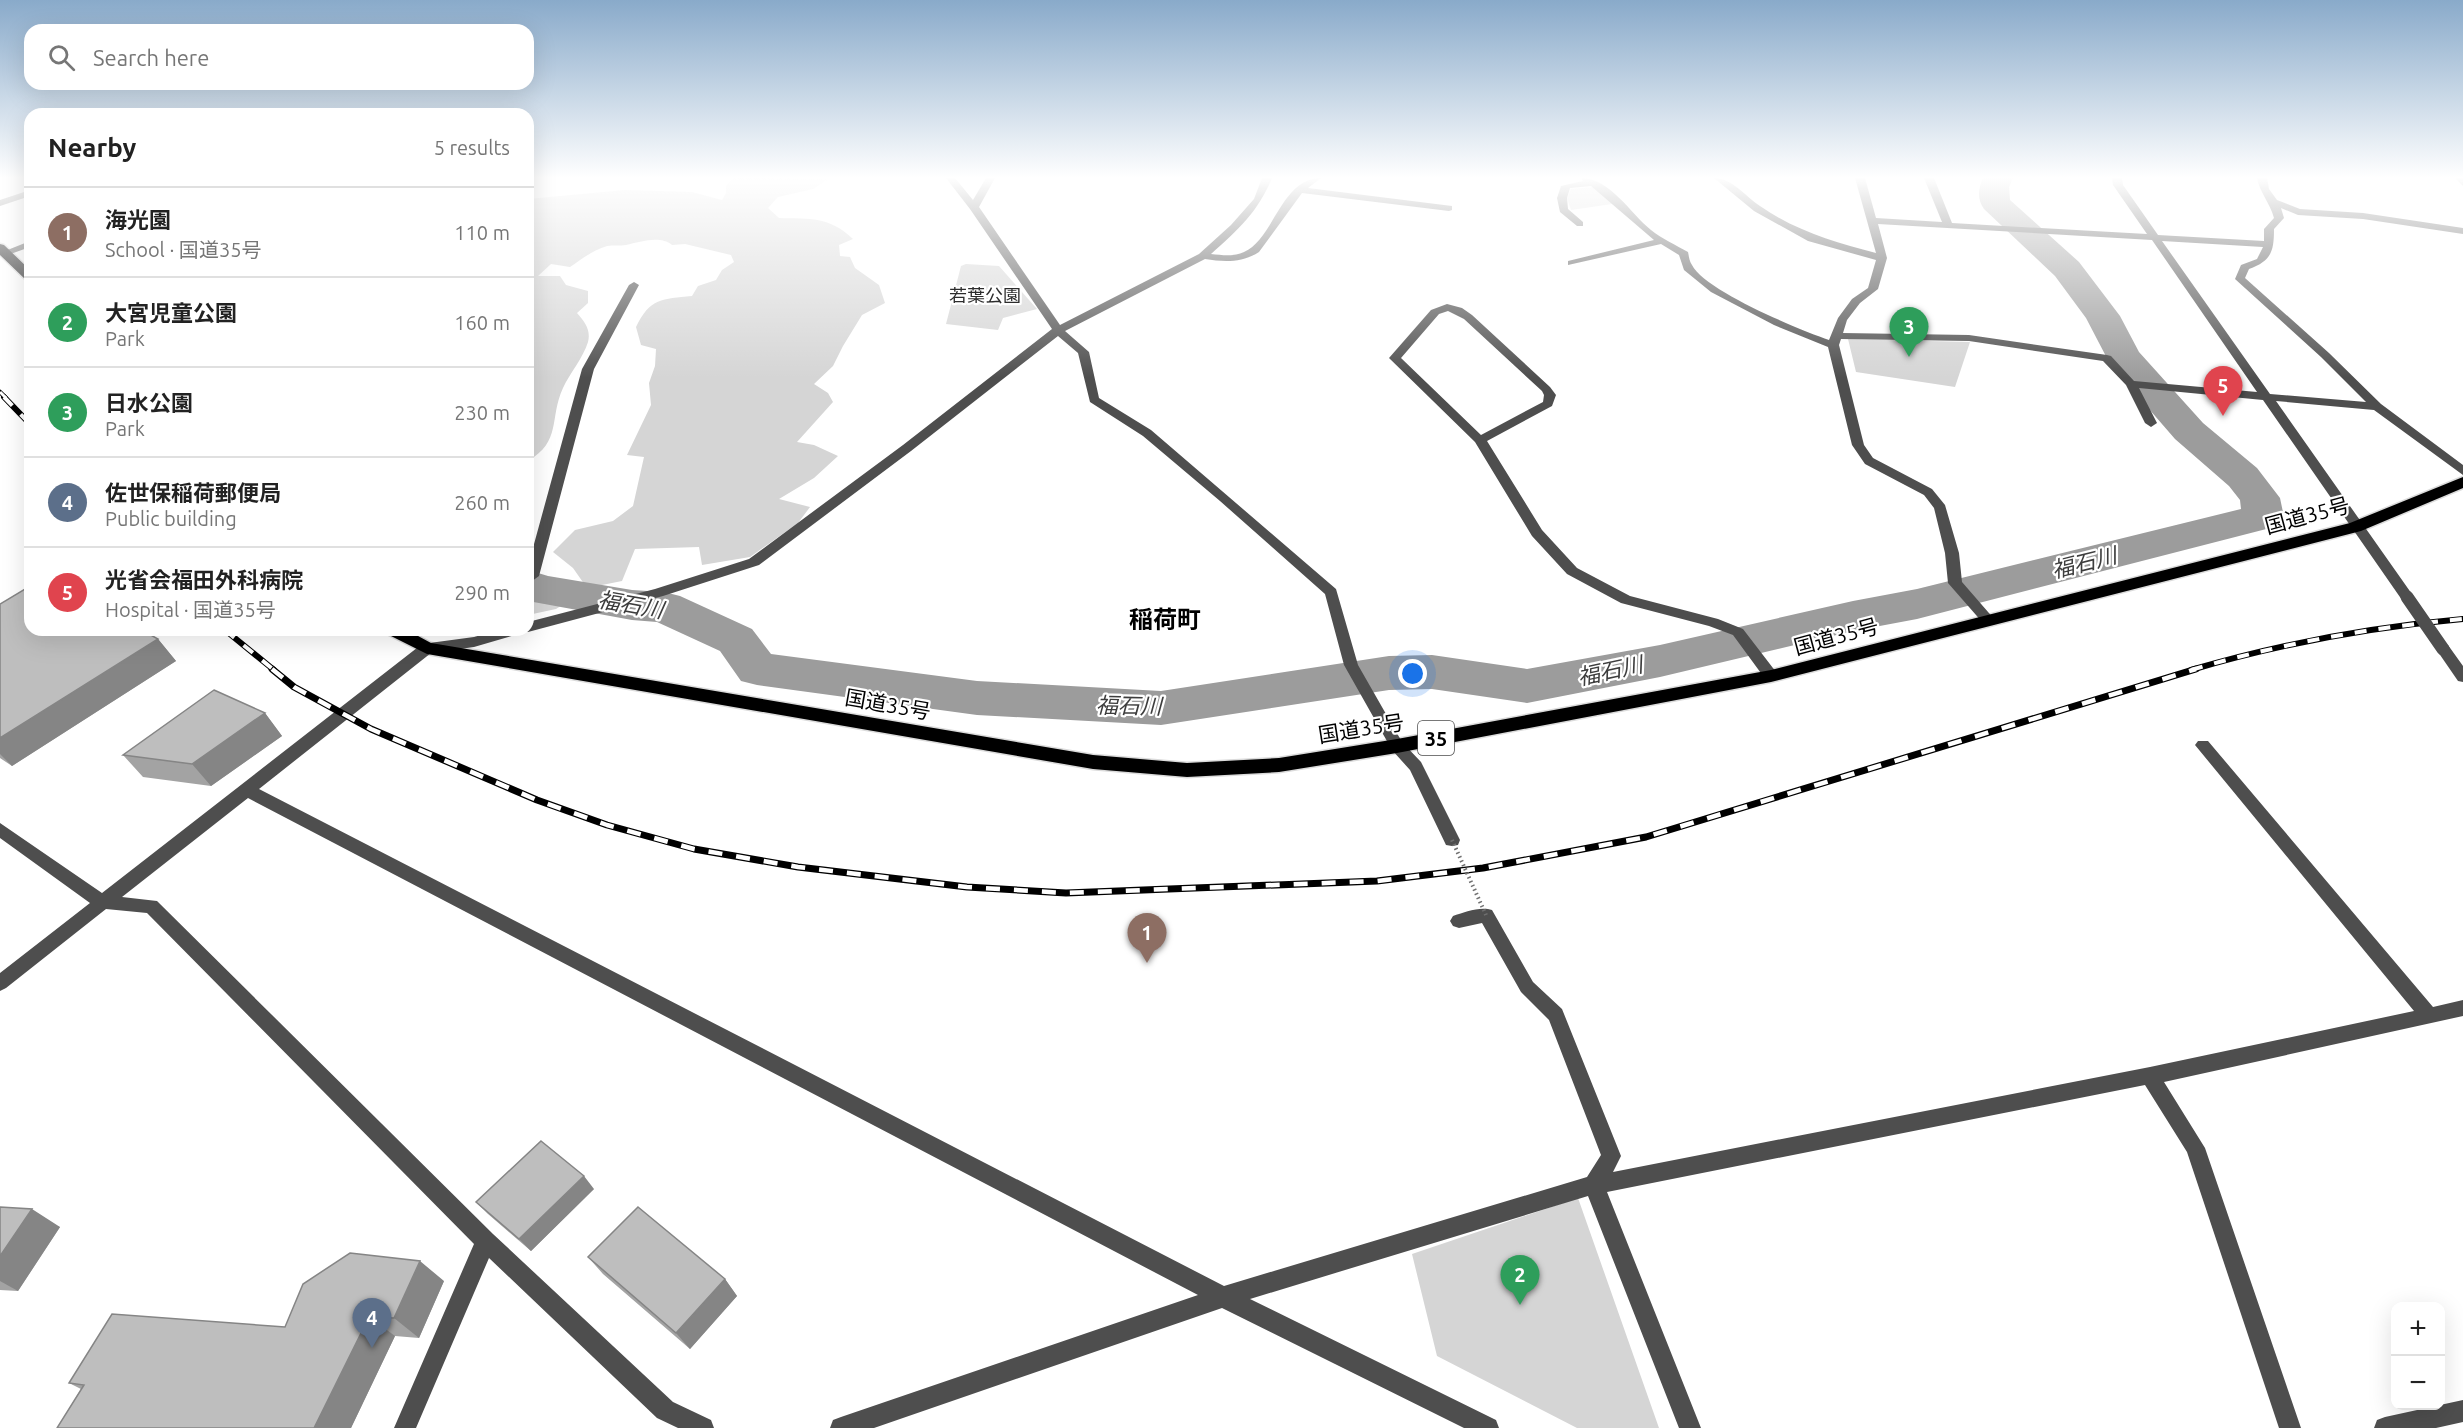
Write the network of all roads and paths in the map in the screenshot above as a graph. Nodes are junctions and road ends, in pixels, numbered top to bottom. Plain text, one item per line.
1 (2269, 244) edge
2 (24, 245) edge
3 (1000, 245) edge
4 (1215, 245) edge
5 (1259, 245) edge
6 (1648, 245) edge
7 (1669, 245) edge
8 (1833, 245) edge
9 (1878, 245) edge
10 (2161, 245) edge
11 (3, 250) edge
12 (1203, 256) junction
13 (1882, 258) junction
14 (1572, 263) dead end
15 (24, 271) edge
16 (634, 285) dead end
17 (1058, 330) junction
18 (1834, 341) junction
19 (2132, 384) junction
20 (2267, 395) junction
21 (2377, 406) junction
22 (2151, 423) dead end
23 (1480, 440) junction
24 (2463, 471) edge
25 (2463, 482) edge
26 (2355, 527) junction
27 (534, 563) edge
28 (1988, 620) junction
29 (534, 625) edge
30 (404, 636) edge
31 (479, 636) edge
32 (427, 648) junction
33 (1771, 676) junction
34 (2463, 677) edge
35 (2203, 745) dead end
36 (1397, 746) junction
37 (248, 790) junction
38 (0, 829) edge
39 (1452, 840) joint
40 (102, 902) junction
41 (1486, 915) junction
42 (1459, 921) dead end
43 (0, 983) edge
44 (2463, 1008) edge
45 (2428, 1014) junction
46 (2150, 1076) junction
47 (1594, 1185) junction
48 (486, 1241) junction
49 (1223, 1297) junction
50 (2463, 1411) edge
51 (405, 1428) edge
52 (703, 1428) edge
53 (841, 1428) edge
54 (1488, 1428) edge
55 (1690, 1428) edge
56 (2290, 1428) edge
57 (2385, 1428) edge

1 - 21 street
2 - 11 street
3 - 17 street
4 - 12 street
5 - 12 street
6 - 14 street
7 - 18 street
8 - 13 street
9 - 13 street
10 - 20 street
11 - 15 highway
12 - 17 street
13 - 18 street
16 - 27 street
17 - 29 street
17 - 36 street
18 - 19 street
18 - 28 street
19 - 20 street
19 - 22 street
20 - 21 street
20 - 26 street
21 - 24 street
23 - 23 street
23 - 33 street
25 - 26 highway, 国道35号 / 35
26 - 28 highway, 国道35号 / 35
26 - 34 street, bridge
28 - 33 highway, 国道35号 / 35
30 - 32 highway, 国道35号 / 35
31 - 32 street
32 - 36 highway, 国道35号 / 35
32 - 37 street
33 - 36 highway, 国道35号 / 35
35 - 45 street
36 - 39 street
37 - 40 street
37 - 49 street
38 - 40 street
39 - 41 path, bridge
40 - 43 street
40 - 48 street
41 - 42 street
41 - 47 street
44 - 45 street
45 - 46 street
46 - 47 street
46 - 56 street
47 - 49 street
47 - 55 street
48 - 51 street
48 - 52 street
49 - 53 street
49 - 54 street
50 - 57 street

